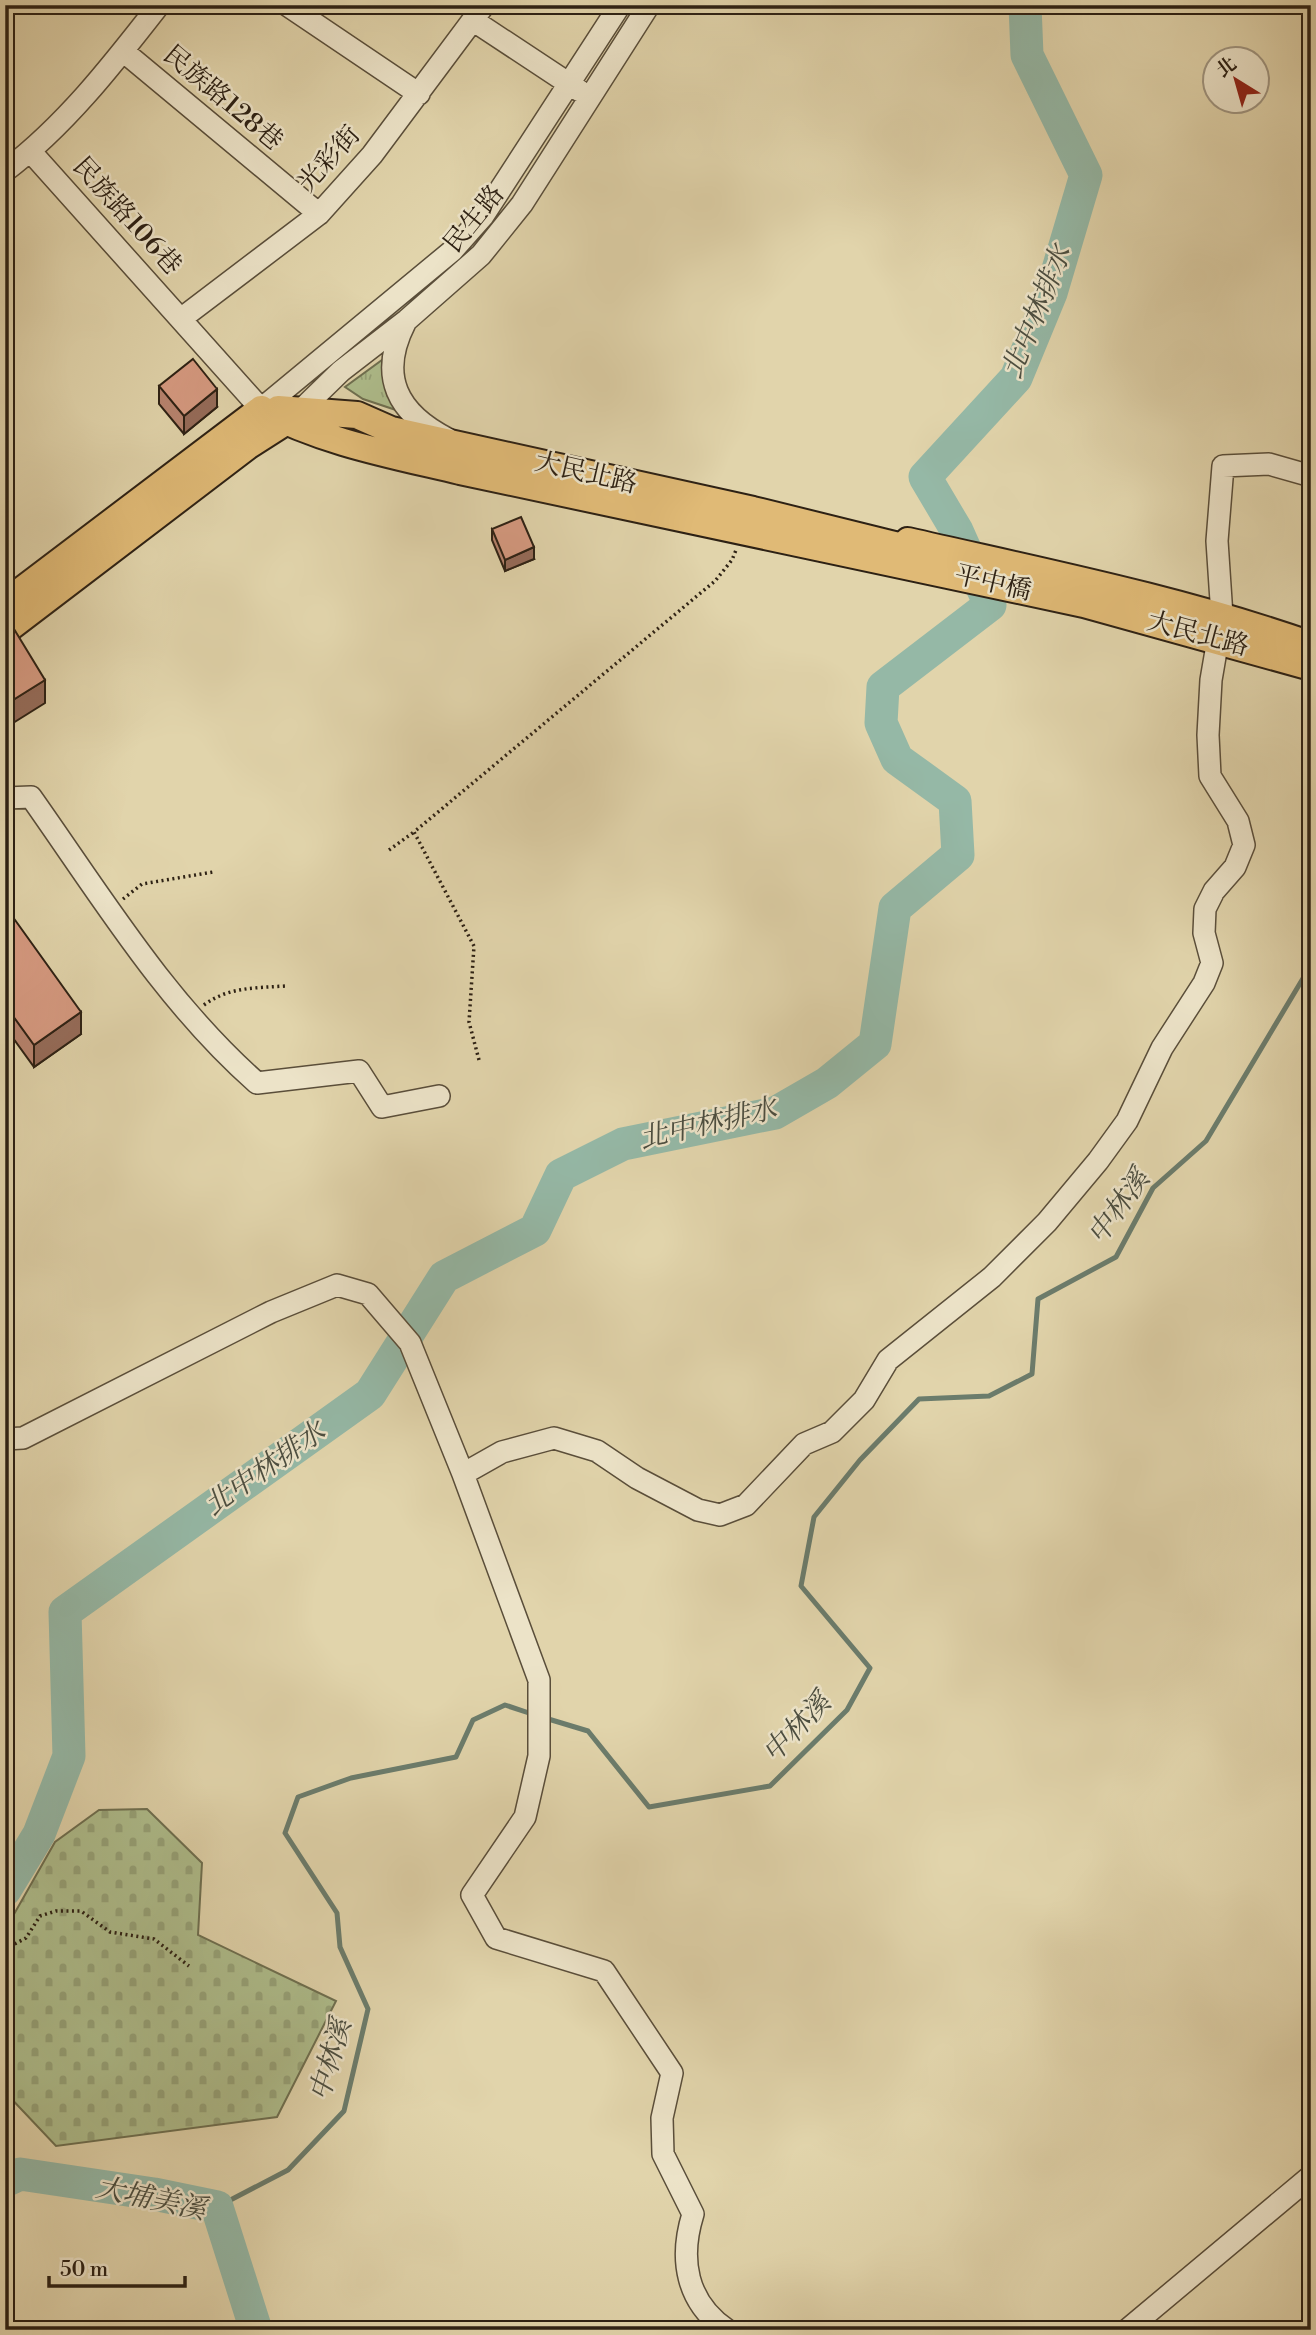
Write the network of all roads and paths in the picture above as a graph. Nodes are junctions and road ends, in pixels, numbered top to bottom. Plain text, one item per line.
1 (159, 5) edge
2 (287, 5) edge
3 (620, 5) edge
4 (649, 5) edge
5 (479, 13) edge
6 (123, 51) junction
7 (570, 84) junction
8 (419, 94) junction
9 (591, 97) junction
10 (31, 152) junction
11 (5, 171) edge
12 (319, 214) junction
13 (182, 318) junction
14 (407, 320) junction
15 (290, 408) junction
16 (261, 409) junction
17 (456, 443) junction
18 (1311, 476) edge
19 (742, 531) junction
20 (905, 552) junction
21 (1087, 593) joint
22 (5, 603) edge
23 (1221, 628) junction
24 (5, 631) edge
25 (1311, 645) edge
26 (1311, 667) edge
27 (5, 798) edge
28 (414, 832) junction
29 (388, 850) dead end
30 (213, 872) dead end
31 (111, 909) junction
32 (285, 986) dead end
33 (188, 1016) junction
34 (479, 1060) dead end
35 (439, 1096) dead end
36 (5, 1439) edge
37 (463, 1474) junction
38 (5, 1949) edge
39 (189, 1966) dead end
40 (1311, 2176) edge
41 (727, 2330) edge
42 (1127, 2330) edge

1 - 6 street
2 - 8 street
3 - 7 street, 民生路
4 - 9 street
5 - 7 street
5 - 8 street, 光彩街
6 - 10 street
6 - 12 street, 民族路128巷
7 - 9 street
7 - 15 street, 民生路
8 - 12 street, 光彩街
9 - 14 street
10 - 11 street
10 - 13 street, 民族路106巷
12 - 13 street, 光彩街
13 - 16 street, 民族路106巷
14 - 15 street
14 - 17 street
15 - 16 main road
15 - 17 main road, 大民北路
15 - 19 main road, 大民北路
15 - 24 main road, 民生路
16 - 22 main road
17 - 20 main road, 大民北路
18 - 23 street
19 - 20 main road, 大民北路
19 - 28 path
20 - 21 main road, 平中橋
21 - 23 main road, 大民北路
23 - 25 main road, 大民北路
23 - 26 main road, 大民北路
23 - 37 street
27 - 31 street
28 - 29 path
28 - 34 path
30 - 31 path
31 - 33 street
32 - 33 path
33 - 35 street
36 - 37 street
37 - 41 street
38 - 39 path
40 - 42 street

